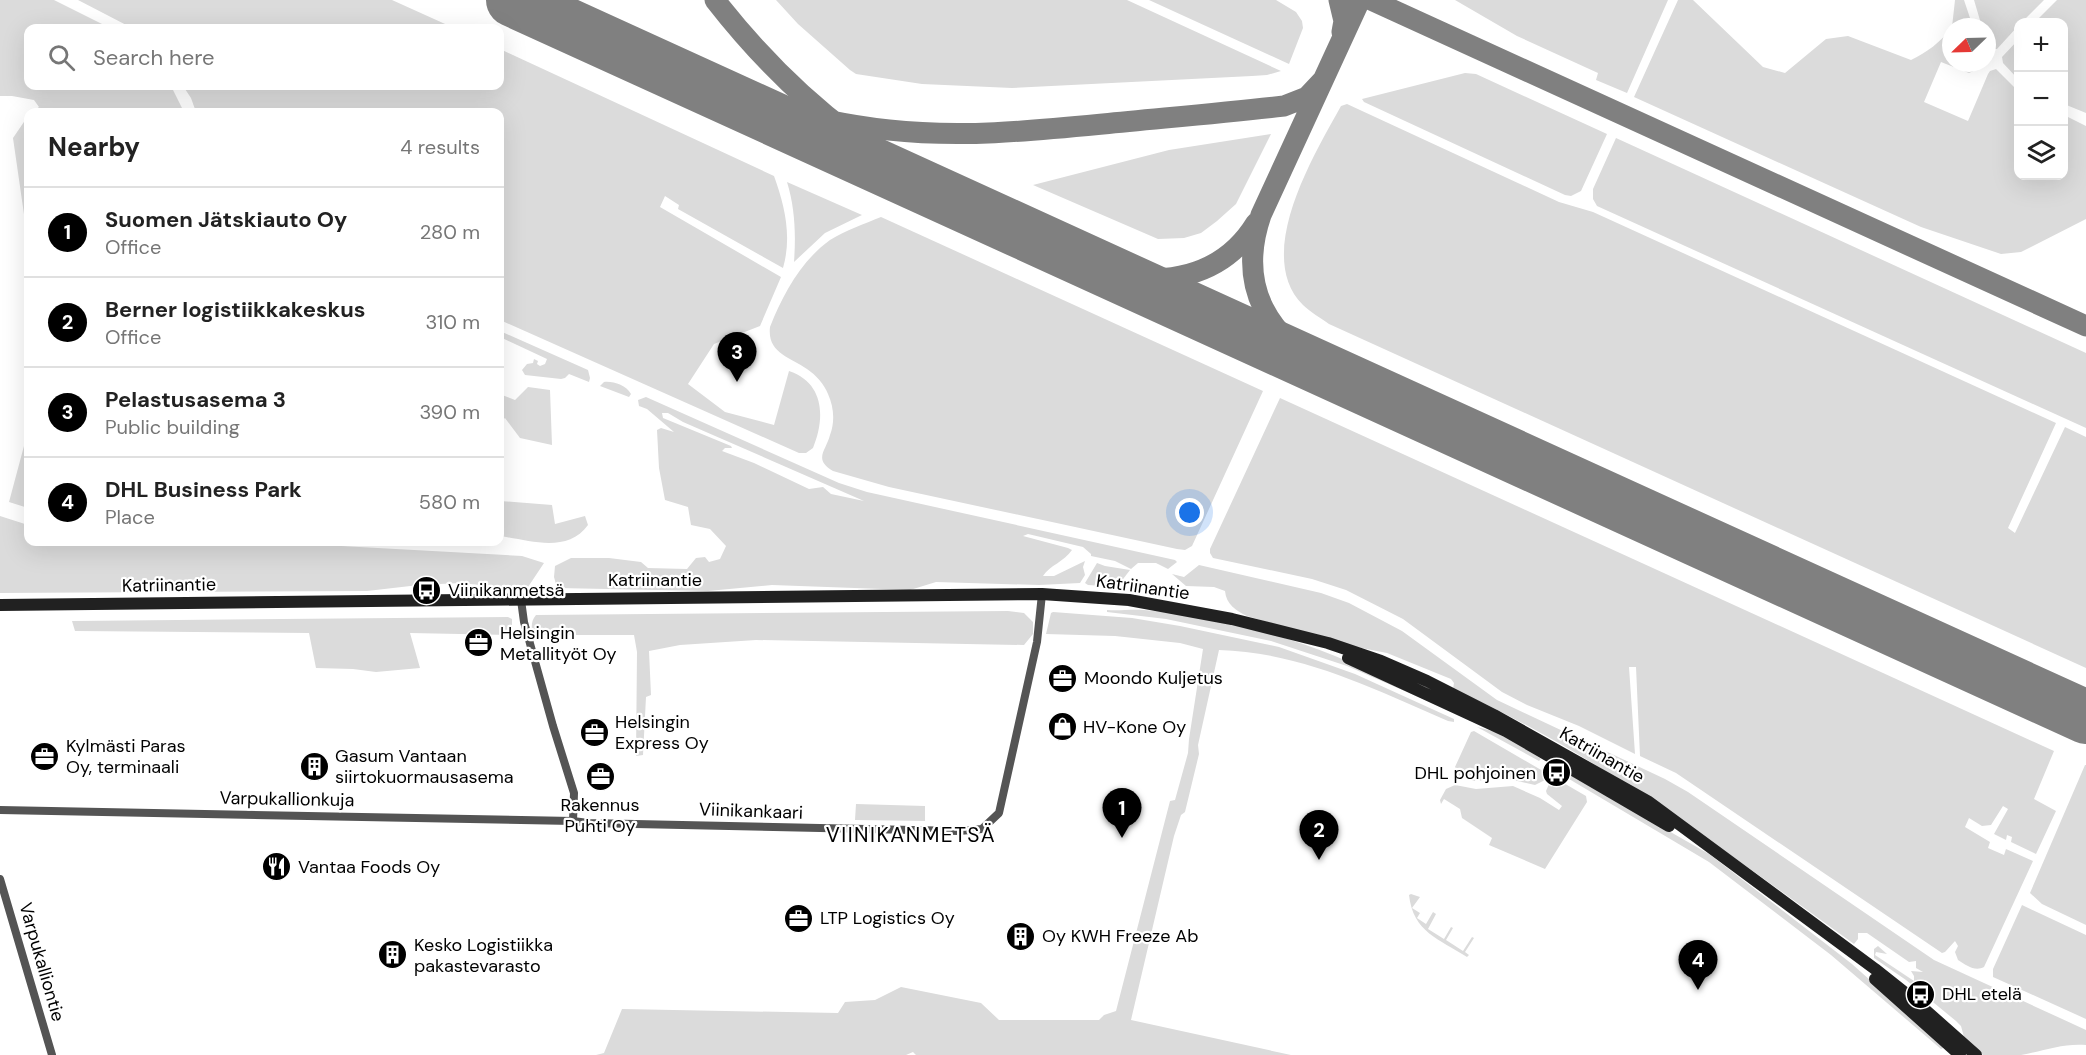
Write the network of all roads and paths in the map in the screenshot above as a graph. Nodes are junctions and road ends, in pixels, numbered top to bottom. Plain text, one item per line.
1 (1042, 594) junction
2 (521, 600) junction
3 (0, 605) edge
4 (0, 810) edge
5 (573, 821) junction
6 (0, 879) edge
7 (1817, 928) junction
8 (52, 1055) edge
9 (1960, 1055) edge
10 (1976, 1055) edge

1 - 2 main road, Katriinantie
1 - 5 street, Viinikankaari
1 - 7 main road, Katriinantie
2 - 3 main road, Katriinantie
2 - 5 street
4 - 5 street, Varpukallionkuja
6 - 8 street, Varpukalliontie
7 - 9 main road, Katriinantie
7 - 10 main road, Katriinantie

